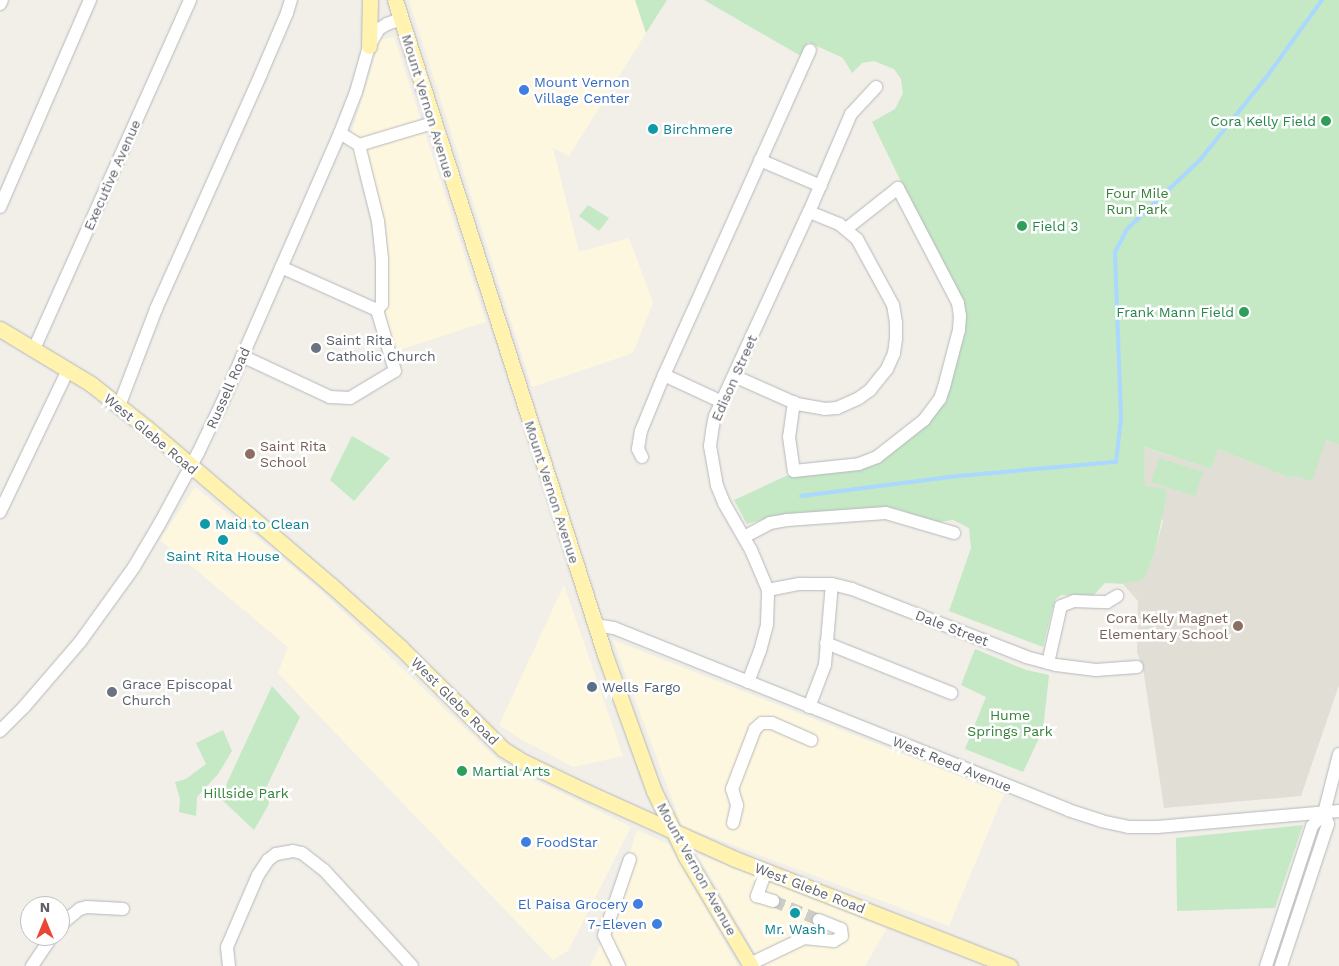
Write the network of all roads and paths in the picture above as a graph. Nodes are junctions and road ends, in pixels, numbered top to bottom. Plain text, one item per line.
1 (2, 0) edge
2 (90, 0) edge
3 (190, 0) edge
4 (291, 0) edge
5 (370, 0) edge
6 (395, 0) edge
7 (0, 4) edge
8 (401, 19) junction
9 (369, 46) junction
10 (810, 50) dead end
11 (876, 87) dead end
12 (433, 123) junction
13 (340, 134) junction
14 (359, 145) junction
15 (760, 160) junction
16 (821, 186) junction
17 (0, 207) edge
18 (809, 212) junction
19 (846, 229) junction
20 (281, 267) junction
21 (378, 310) junction
22 (0, 329) edge
23 (34, 349) junction
24 (242, 356) junction
25 (68, 370) junction
26 (664, 375) junction
27 (734, 376) junction
28 (722, 402) junction
29 (794, 402) junction
30 (119, 406) junction
31 (642, 457) dead end
32 (190, 466) junction
33 (0, 512) edge
34 (954, 534) dead end
35 (744, 537) junction
36 (832, 584) junction
37 (768, 590) junction
38 (1117, 596) dead end
39 (595, 625) junction
40 (826, 643) junction
41 (1048, 663) junction
42 (1137, 666) dead end
43 (748, 682) junction
44 (951, 693) dead end
45 (809, 707) junction
46 (0, 731) edge
47 (811, 740) dead end
48 (1339, 754) edge
49 (1339, 811) edge
50 (1324, 813) junction
51 (733, 824) dead end
52 (673, 831) junction
53 (630, 859) dead end
54 (766, 871) junction
55 (773, 901) tunnel mouth
56 (123, 909) dead end
57 (70, 917) edge
58 (819, 920) tunnel mouth
59 (45, 946) edge
60 (986, 962) edge
61 (751, 965) edge
62 (32, 966) edge
63 (228, 966) edge
64 (412, 966) edge
65 (619, 966) edge
66 (1010, 966) edge
67 (1266, 966) edge
68 (1281, 966) edge

1 - 7 street
2 - 17 street
3 - 23 street, Executive Avenue
4 - 30 street
5 - 9 main road
6 - 8 main road, Mount Vernon Avenue
8 - 9 street, Russell Road
8 - 12 main road, Mount Vernon Avenue
9 - 13 street, Russell Road
10 - 15 street
11 - 16 street, Edison Street
12 - 14 street
12 - 39 main road, Mount Vernon Avenue
13 - 14 street
13 - 20 street, Russell Road
14 - 21 street
15 - 16 street
15 - 26 street
16 - 18 street, Edison Street
18 - 19 street
18 - 27 street, Edison Street
19 - 29 street
19 - 29 street
20 - 21 street
20 - 24 street, Russell Road
21 - 24 street
22 - 23 main road, West Glebe Road
23 - 25 main road, West Glebe Road
24 - 32 street, Russell Road
25 - 30 main road, West Glebe Road
25 - 33 street
26 - 28 street
26 - 31 street
27 - 28 street, Edison Street
27 - 29 street
28 - 35 street, Edison Street
30 - 32 main road, West Glebe Road
32 - 46 street, Russell Road
32 - 52 main road, West Glebe Road
34 - 35 street
35 - 37 street, Edison Street
36 - 37 street, Dale Street
36 - 40 street
36 - 41 street, Dale Street
37 - 43 street, Edison Street
38 - 41 street
39 - 43 street, West Reed Avenue
39 - 52 main road, Mount Vernon Avenue
40 - 44 street
40 - 45 street
41 - 42 street, Dale Street
43 - 45 street, West Reed Avenue
45 - 50 street, West Reed Avenue
47 - 51 street
48 - 50 street
49 - 50 street, West Reed Avenue
50 - 67 street
50 - 68 street
52 - 54 main road, West Glebe Road
52 - 61 main road, Mount Vernon Avenue
53 - 65 street
54 - 55 street
54 - 60 main road, West Glebe Road
56 - 57 street
58 - 61 street
59 - 62 street
60 - 66 main road, West Glebe Road
63 - 64 street

